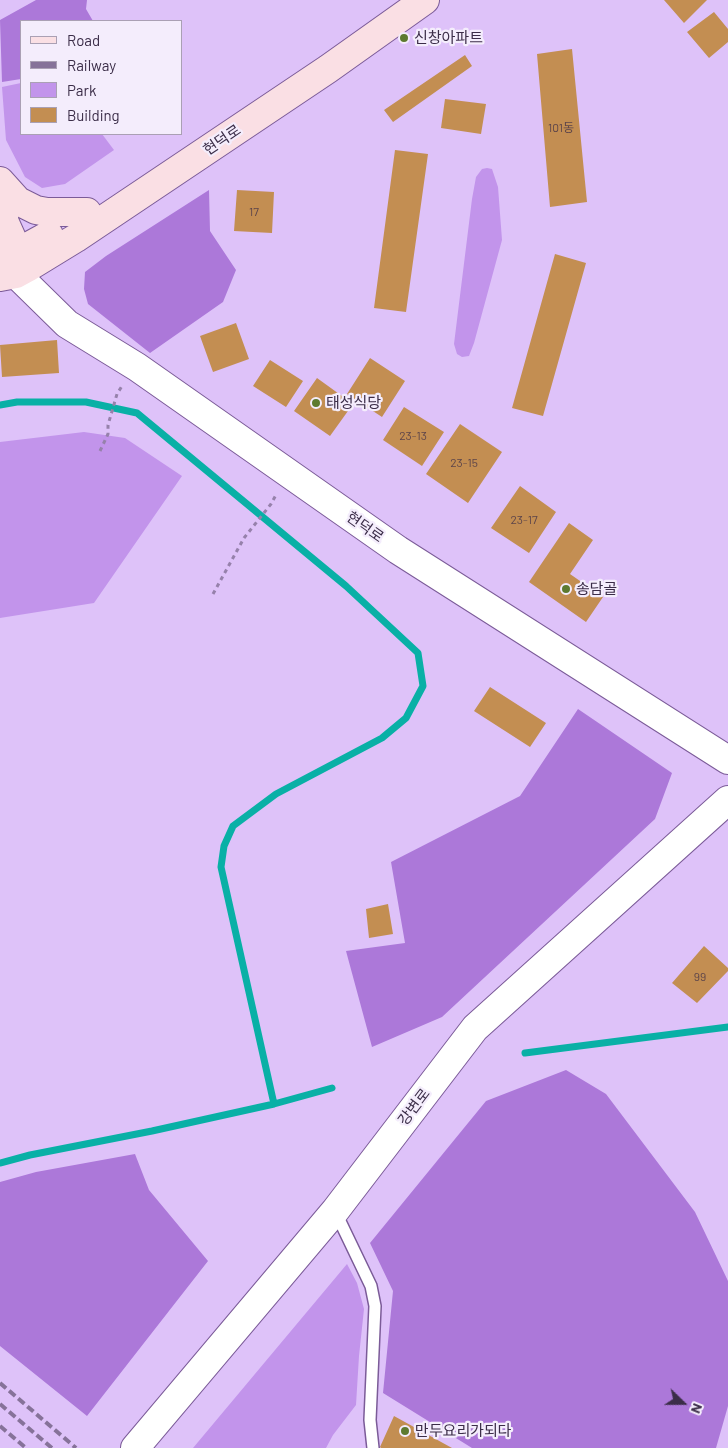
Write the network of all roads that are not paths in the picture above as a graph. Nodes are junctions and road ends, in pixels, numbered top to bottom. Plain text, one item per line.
1 (392, 0) edge
2 (425, 0) edge
3 (0, 181) edge
4 (0, 203) edge
5 (87, 212) junction
6 (10, 261) edge
7 (728, 760) edge
8 (728, 800) edge
9 (335, 1211) junction
10 (141, 1442) edge
11 (373, 1448) edge

1 - 5 main road, 현덕로
2 - 6 main road, 현덕로
3 - 5 main road
4 - 6 main road
5 - 6 main road, 현덕로
6 - 7 street, 현덕로
8 - 9 street, 강변로
9 - 10 street, 강변로
9 - 11 lane

